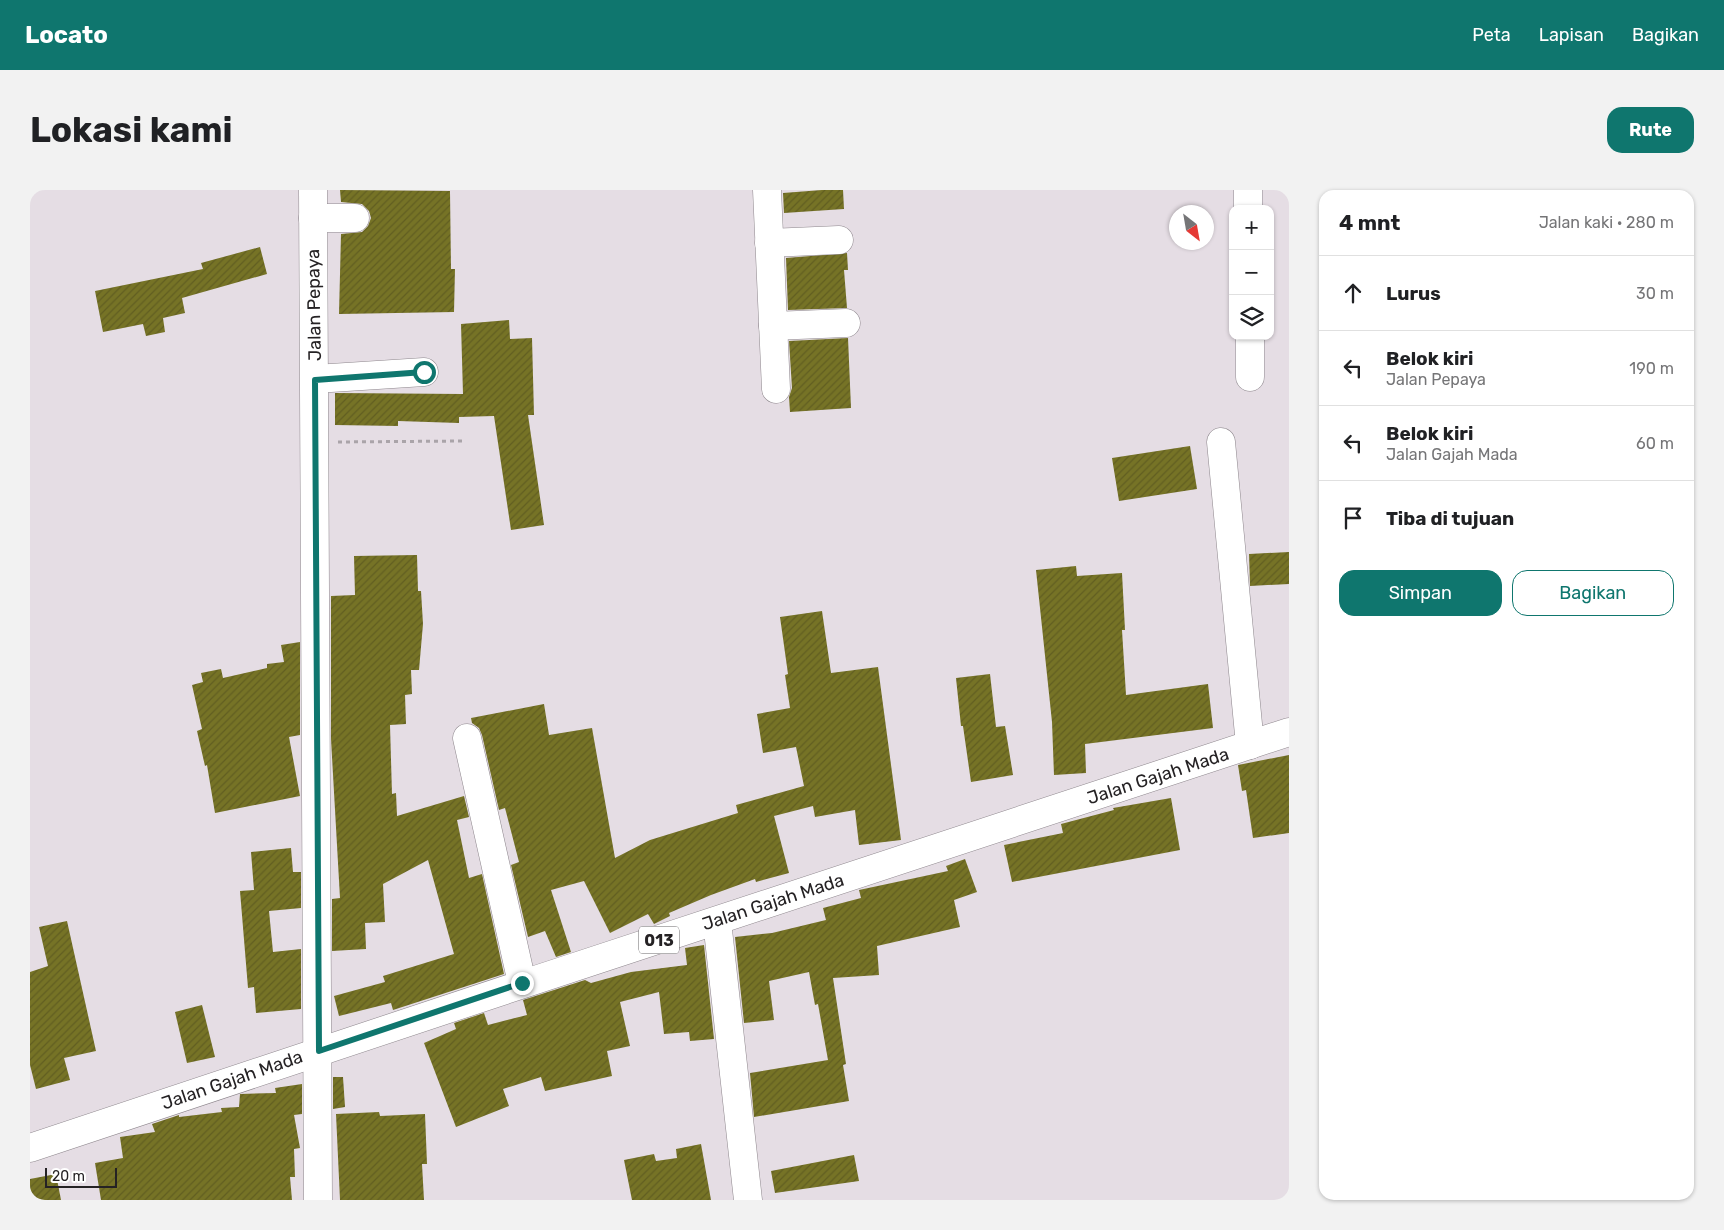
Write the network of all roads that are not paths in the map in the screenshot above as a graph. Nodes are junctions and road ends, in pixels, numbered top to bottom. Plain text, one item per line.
1 (313, 190) edge
2 (767, 190) edge
3 (1248, 190) edge
4 (1248, 205) edge
5 (313, 218) junction
6 (355, 218) dead end
7 (839, 240) dead end
8 (769, 243) junction
9 (846, 323) dead end
10 (773, 326) junction
11 (1250, 340) edge
12 (424, 372) dead end
13 (1250, 377) dead end
14 (315, 380) junction
15 (776, 389) dead end
16 (1221, 442) dead end
17 (1289, 732) edge
18 (467, 738) dead end
19 (1250, 745) junction
20 (717, 921) junction
21 (522, 983) junction
22 (319, 1051) junction
23 (30, 1148) edge
24 (318, 1200) edge
25 (748, 1200) edge

1 - 5 street, Jalan Pepaya
2 - 8 street
3 - 4 street
5 - 6 street
5 - 14 street, Jalan Pepaya
7 - 8 street
8 - 10 street
9 - 10 street
10 - 15 street
11 - 13 street
12 - 14 street
14 - 22 street, Jalan Pepaya
16 - 19 street
17 - 19 street, Jalan Gajah Mada / 013
18 - 21 street
19 - 20 street, Jalan Gajah Mada / 013
20 - 21 street, Jalan Gajah Mada / 013
20 - 25 street
21 - 22 street, Jalan Gajah Mada / 013
22 - 23 street, Jalan Gajah Mada / 013
22 - 24 street, Jalan Pepaya

